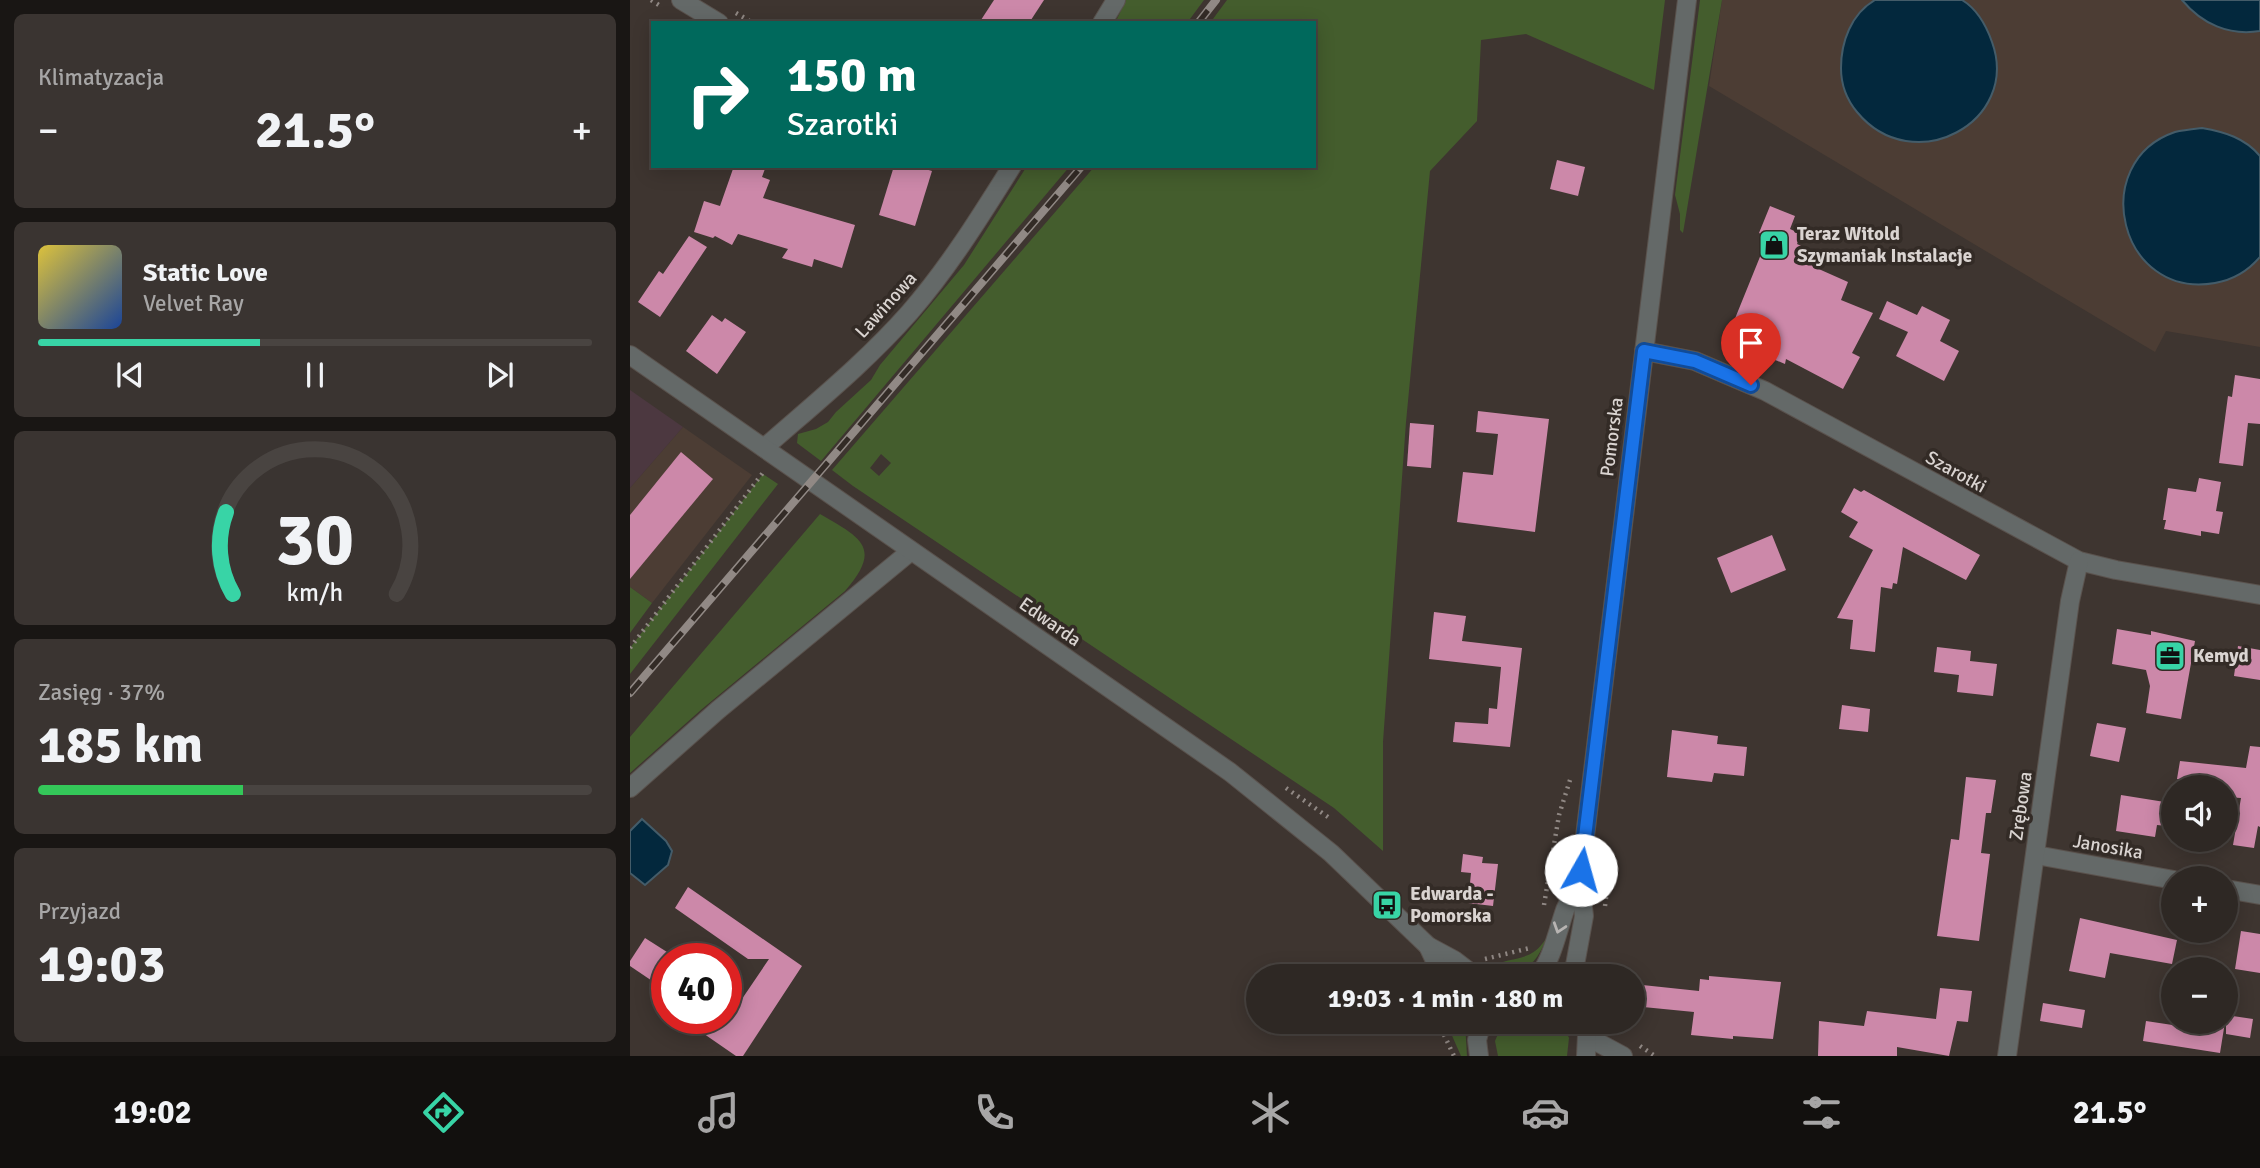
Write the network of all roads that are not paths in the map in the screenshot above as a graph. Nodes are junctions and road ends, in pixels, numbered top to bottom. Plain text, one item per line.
1 (681, 0) edge
2 (1116, 0) edge
3 (1686, 0) edge
4 (716, 21) edge
5 (1103, 21) edge
6 (1011, 168) edge
7 (1644, 351) junction
8 (630, 355) edge
9 (769, 452) junction
10 (911, 551) junction
11 (2079, 561) junction
12 (2260, 595) edge
13 (630, 788) edge
14 (2036, 855) junction
15 (2161, 878) edge
16 (1580, 880) junction
17 (2238, 891) edge
18 (2260, 895) edge
19 (1427, 946) junction
20 (1437, 964) edge
21 (1459, 964) edge
22 (1546, 964) edge
23 (1575, 964) edge
24 (1587, 1034) edge
25 (1591, 1034) edge
26 (1586, 1056) edge
27 (1623, 1056) edge
28 (2007, 1056) edge

1 - 4 street
2 - 5 street
3 - 7 street, Pomorska
6 - 9 street, Lawinowa
7 - 11 street, Szarotki
7 - 16 street, Pomorska
8 - 9 street, Edwarda
9 - 10 street, Edwarda
10 - 13 street
10 - 19 street, Edwarda
11 - 12 street, Szarotki
11 - 14 street, Zrębowa
14 - 15 street, Janosika
14 - 28 street, Zrębowa
16 -> 22 street, Pomorska
16 - 23 street, Pomorska
17 - 18 street
19 - 20 street, Edwarda
19 - 21 street, Edwarda
24 - 26 street
25 - 27 street

